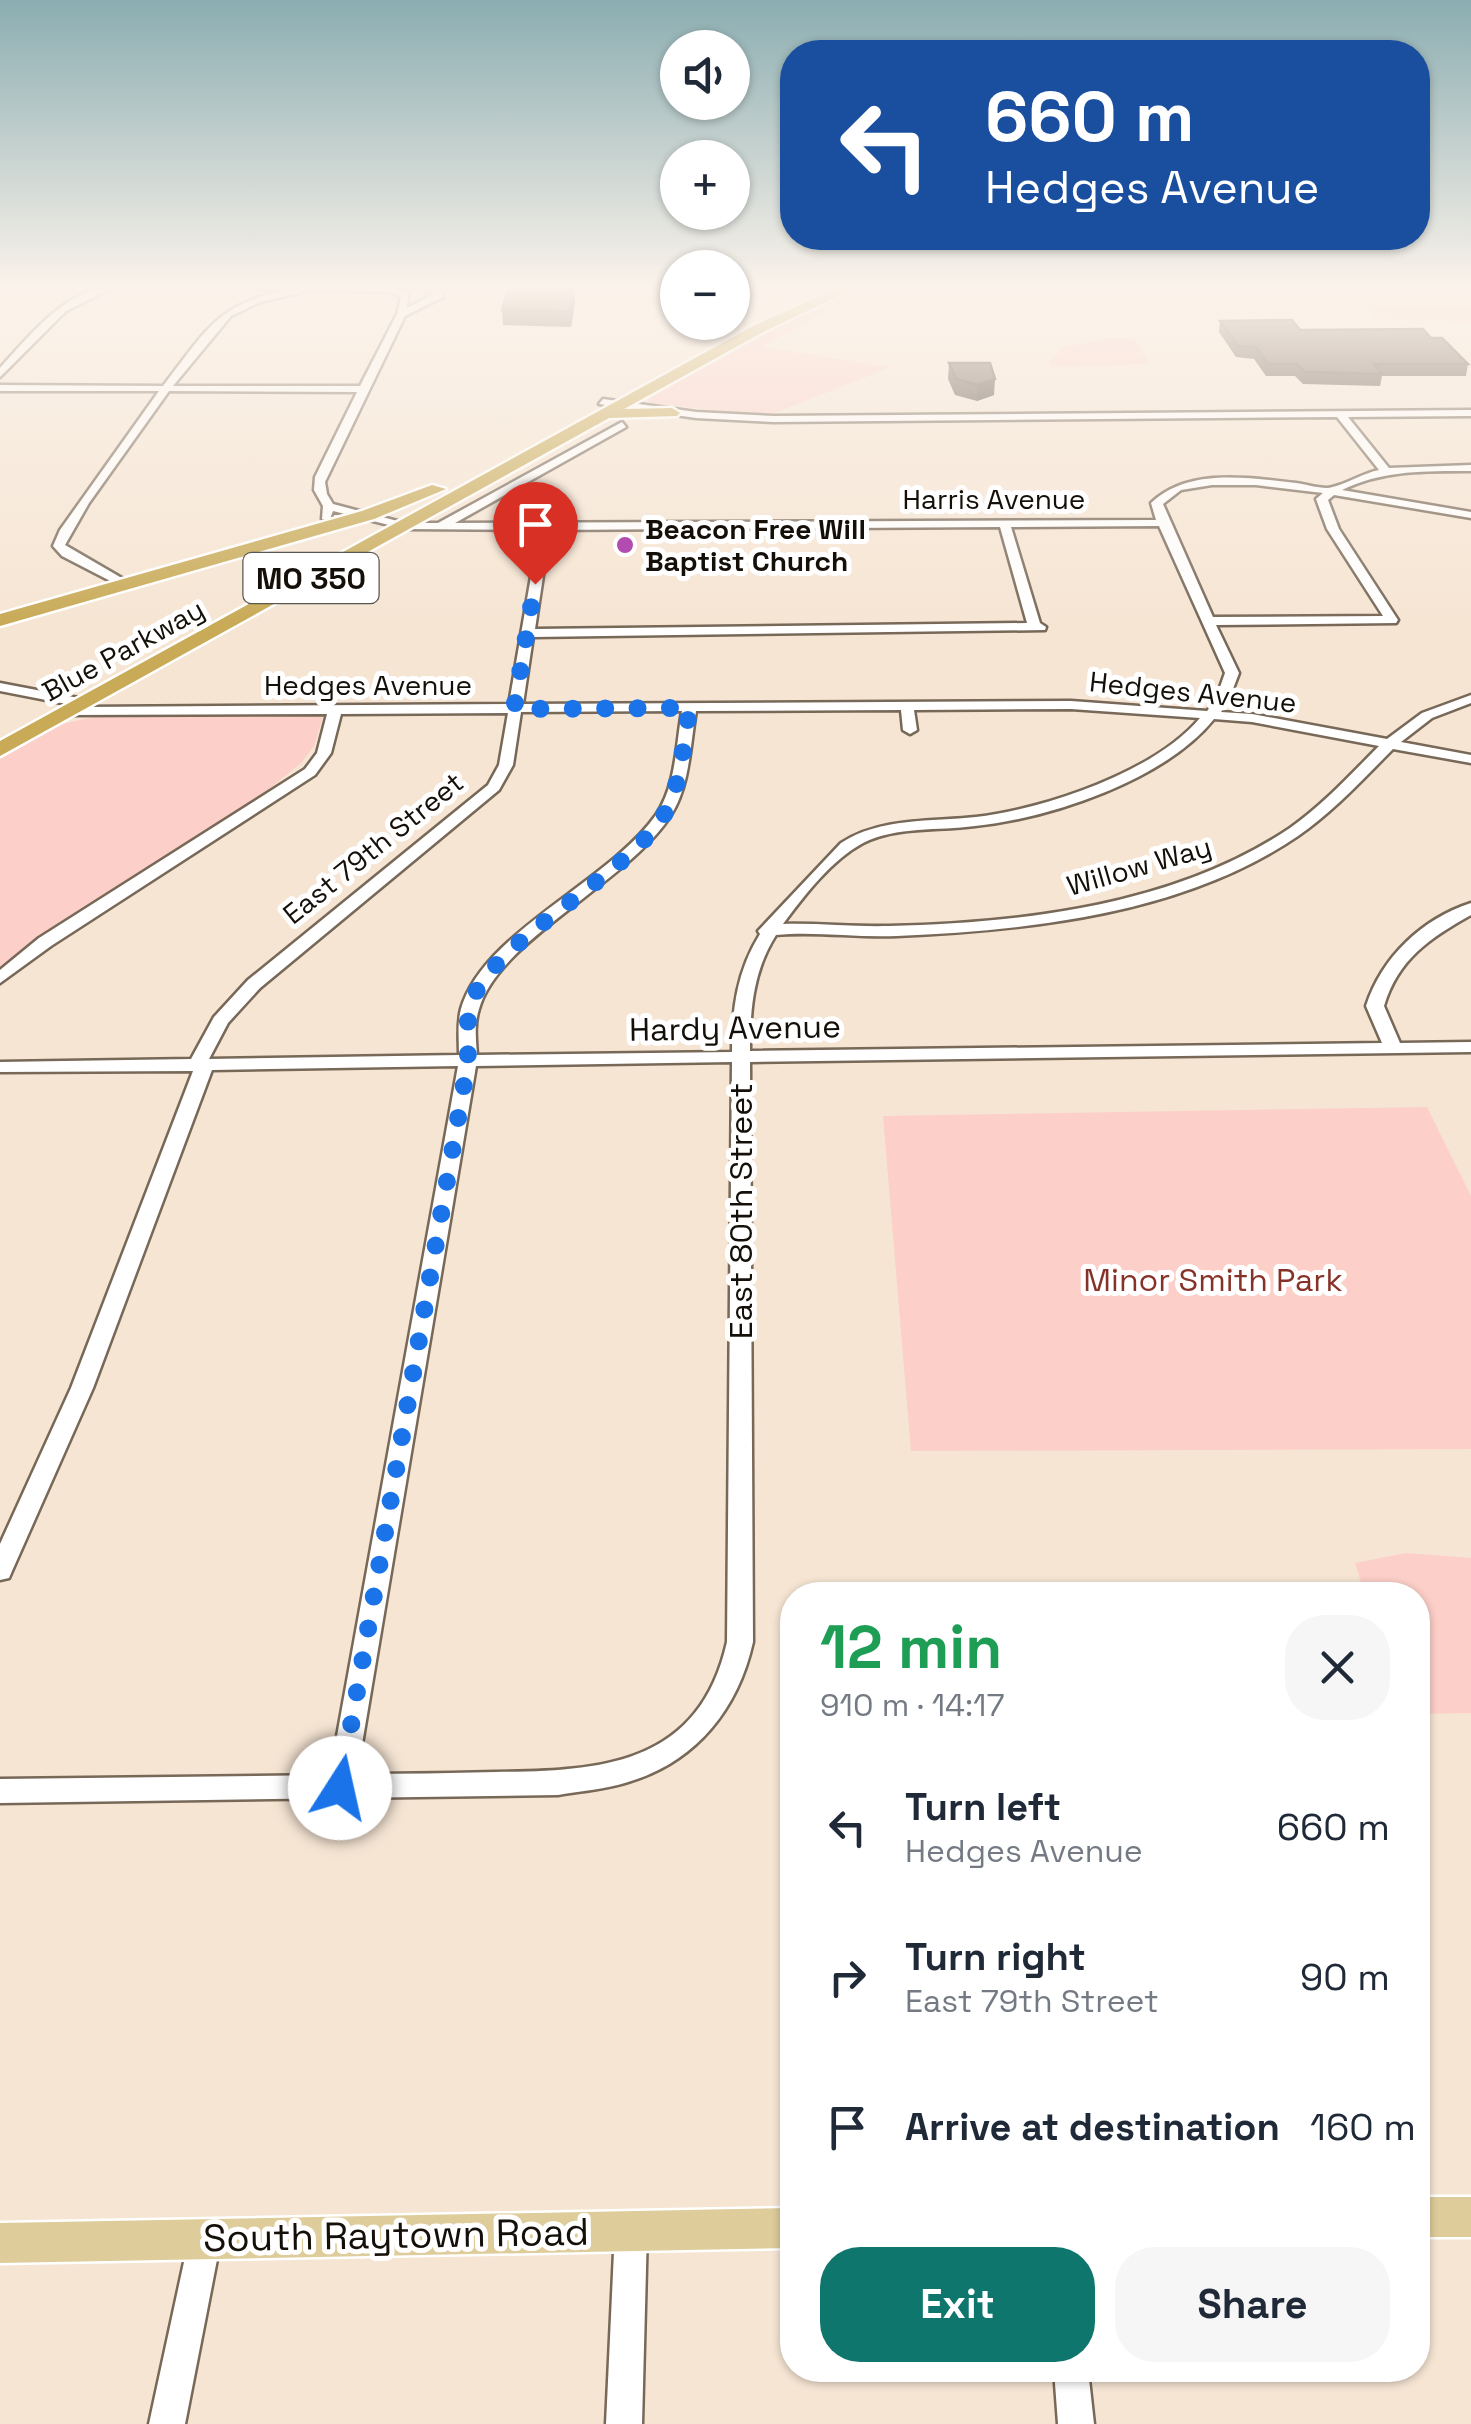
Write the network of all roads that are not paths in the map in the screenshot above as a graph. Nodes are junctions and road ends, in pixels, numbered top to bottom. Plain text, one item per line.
1 (160, 399) edge
2 (358, 399) edge
3 (620, 399) edge
4 (626, 399) edge
5 (642, 399) edge
6 (612, 404) junction
7 (672, 412) junction
8 (1471, 413) edge
9 (1340, 414) junction
10 (622, 425) dead end
11 (566, 436) junction
12 (1471, 468) edge
13 (1386, 471) junction
14 (1331, 491) junction
15 (329, 506) junction
16 (1456, 514) junction
17 (1471, 514) edge
18 (368, 515) junction
19 (1004, 523) junction
20 (1162, 524) junction
21 (405, 526) junction
22 (545, 526) junction
23 (440, 527) junction
24 (323, 528) junction
25 (1471, 528) edge
26 (126, 584) junction
27 (0, 620) edge
28 (1207, 621) junction
29 (527, 633) junction
30 (0, 686) edge
31 (1471, 699) edge
32 (907, 706) junction
33 (77, 707) junction
34 (690, 708) junction
35 (514, 709) junction
36 (335, 710) junction
37 (1212, 714) junction
38 (910, 730) dead end
39 (1391, 744) junction
40 (0, 750) edge
41 (1471, 759) edge
42 (1471, 908) edge
43 (766, 930) junction
44 (0, 978) edge
45 (1471, 1047) edge
46 (1394, 1048) junction
47 (742, 1058) junction
48 (468, 1062) junction
49 (200, 1066) junction
50 (0, 1067) edge
51 (0, 1571) edge
52 (340, 1788) junction
53 (0, 1791) edge
54 (1471, 2216) edge
55 (1430, 2218) edge
56 (780, 2228) edge
57 (631, 2230) junction
58 (205, 2239) junction
59 (0, 2242) edge
60 (1071, 2382) edge
61 (167, 2424) edge
62 (624, 2424) edge
63 (1076, 2424) edge

1 - 26 street
2 - 15 street
3 - 6 highway, Blue Parkway / MO 350
4 - 6 highway, Blue Parkway / MO 350
5 - 7 highway
6 - 7 street
6 - 11 highway, Blue Parkway / MO 350
6 - 18 highway, Blue Parkway / MO 350
7 - 9 street
7 - 11 highway
8 - 9 street
9 - 13 street
10 - 23 street
11 - 21 highway, Blue Parkway / MO 350
12 - 13 street
13 - 14 street
14 - 16 street
14 - 20 street
14 - 28 street
15 - 18 street, Harris Avenue
15 - 24 street
16 - 17 street
16 - 25 street
18 - 21 street, Harris Avenue
18 - 24 highway, Blue Parkway / MO 350
19 - 20 street, Harris Avenue
19 - 22 street, Harris Avenue
19 - 29 street
20 - 28 street
21 - 23 street, Harris Avenue
21 - 33 highway, Blue Parkway / MO 350
22 - 23 street, Harris Avenue
22 - 29 street, East 79th Street
24 - 26 highway, Blue Parkway / MO 350
26 - 27 highway, Blue Parkway / MO 350
28 - 37 street
29 - 35 street, East 79th Street
30 - 33 street, Hedges Avenue
31 - 39 street, Willow Way
32 - 34 street, Hedges Avenue
32 - 37 street, Hedges Avenue
32 - 38 street
33 - 36 street, Hedges Avenue
33 - 40 highway, Blue Parkway / MO 350
34 - 35 street, Hedges Avenue
34 - 48 street
35 - 36 street, Hedges Avenue
35 - 49 street, East 79th Street
36 - 44 street
37 - 39 street, Hedges Avenue
37 - 43 street, East 80th Street
39 - 41 street, Hedges Avenue
39 - 43 street, Willow Way
42 - 46 street
43 - 47 street, East 80th Street
45 - 46 street, Hardy Avenue
46 - 47 street, Hardy Avenue
47 - 48 street, Hardy Avenue
47 - 52 street, East 80th Street
48 - 49 street, Hardy Avenue
48 - 52 street
49 - 50 street, Hardy Avenue
49 - 51 street, East 79th Street
52 - 53 street, East 80th Street
54 - 55 main road
56 - 57 main road, South Raytown Road
57 - 58 main road, South Raytown Road
57 - 62 street
58 - 59 main road, South Raytown Road
58 - 61 street
60 - 63 street

